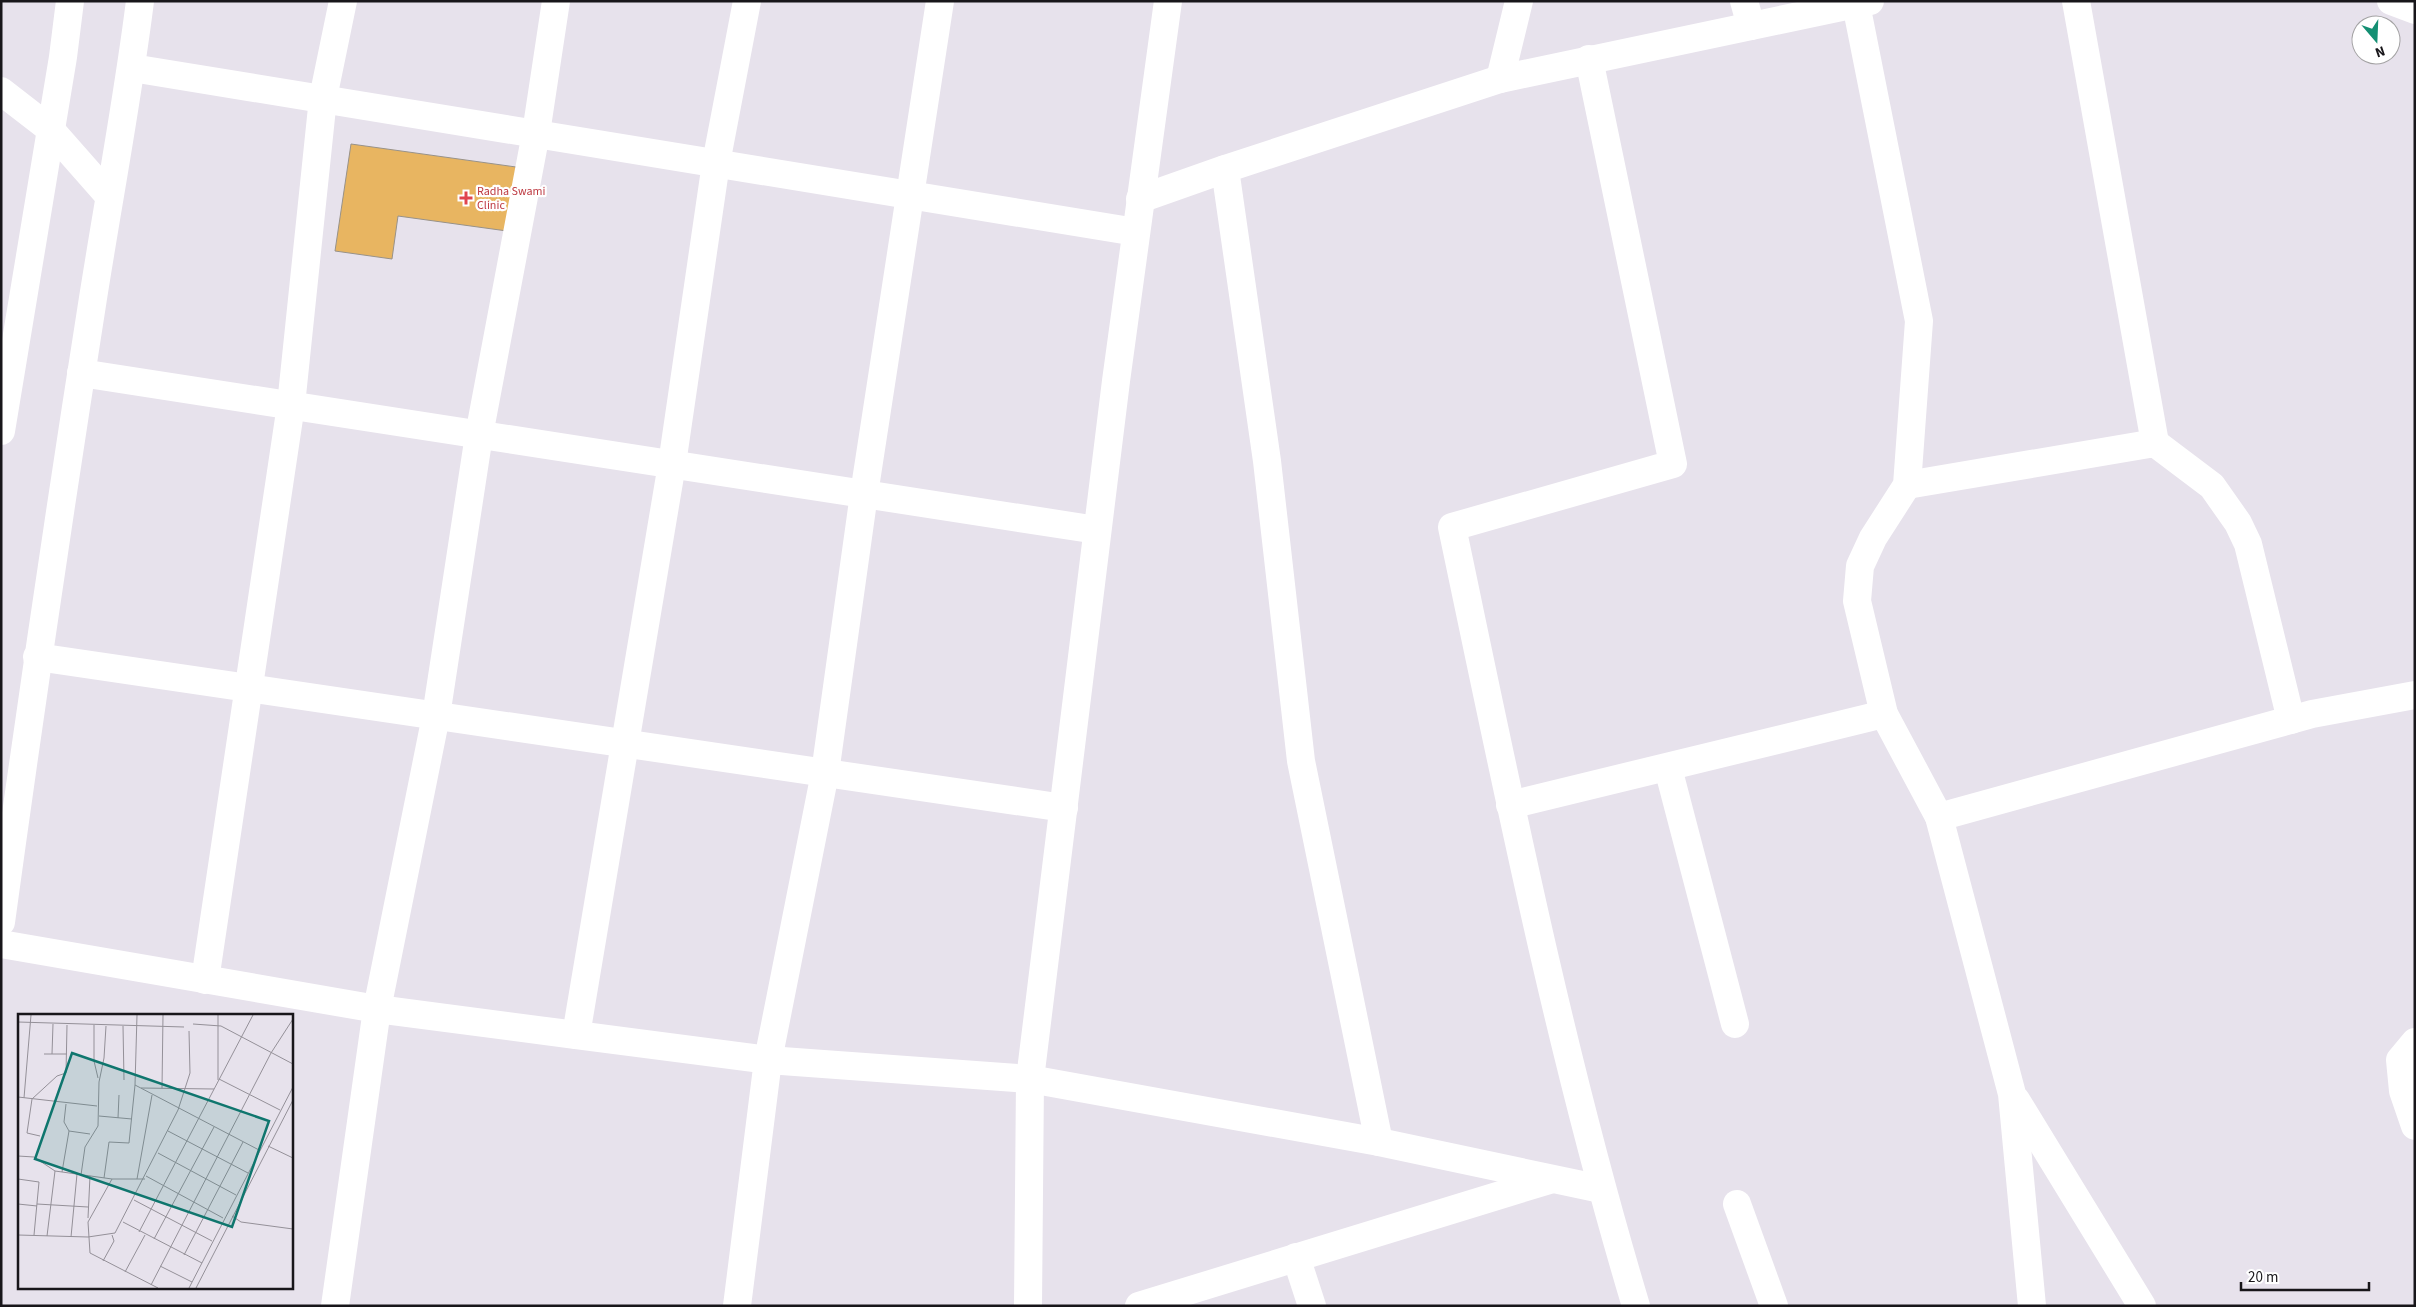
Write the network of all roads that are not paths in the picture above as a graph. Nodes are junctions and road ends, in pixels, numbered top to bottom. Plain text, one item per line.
1 (70, 1) edge
2 (140, 1) edge
3 (343, 1) edge
4 (556, 1) edge
5 (747, 1) edge
6 (940, 1) edge
7 (1168, 1) edge
8 (1519, 1) edge
9 (2076, 1) edge
10 (2391, 1) edge
11 (1863, 2) edge
12 (2415, 10) edge
13 (1747, 14) edge
14 (1589, 59) junction
15 (132, 68) junction
16 (1500, 79) junction
17 (1, 91) edge
18 (323, 98) junction
19 (50, 129) junction
20 (536, 133) junction
21 (716, 163) junction
22 (1225, 169) junction
23 (109, 196) junction
24 (911, 196) junction
25 (1140, 199) junction
26 (1136, 232) junction
27 (81, 373) junction
28 (291, 405) junction
29 (1, 432) edge
30 (479, 434) junction
31 (2155, 443) junction
32 (672, 464) junction
33 (1908, 485) junction
34 (864, 494) junction
35 (1097, 530) junction
36 (37, 657) junction
37 (247, 688) junction
38 (2415, 695) edge
39 (1884, 714) junction
40 (436, 716) junction
41 (2291, 720) junction
42 (624, 743) junction
43 (1668, 768) junction
44 (825, 773) junction
45 (1510, 805) junction
46 (1064, 808) junction
47 (1939, 817) junction
48 (1, 922) edge
49 (1, 944) edge
50 (205, 980) junction
51 (377, 1009) junction
52 (1735, 1024) dead end
53 (576, 1035) junction
54 (2415, 1042) edge
55 (768, 1060) junction
56 (1030, 1079) junction
57 (2012, 1094) junction
58 (2415, 1126) edge
59 (1379, 1142) junction
60 (1552, 1179) junction
61 (1600, 1189) junction
62 (1737, 1204) dead end
63 (1296, 1258) junction
64 (335, 1306) edge
65 (737, 1306) edge
66 (1028, 1306) edge
67 (1139, 1306) edge
68 (1312, 1306) edge
69 (1636, 1306) edge
70 (1774, 1306) edge
71 (2032, 1306) edge
72 (2142, 1306) edge

1 - 19 street
2 - 15 street
3 - 18 street
4 - 20 street
5 - 21 street
6 - 24 street
7 - 25 street
8 - 16 street
9 - 31 street
10 - 12 street
11 - 13 street
11 - 33 street
13 - 14 street
14 - 16 street
14 - 45 street
15 - 18 street
15 - 23 street
16 - 22 street
17 - 19 street
18 - 20 street
18 - 28 street
19 - 23 street
19 - 29 street
20 - 21 street
20 - 30 street
21 - 24 street
21 - 32 street
22 - 25 street
22 - 59 street
23 - 27 street
24 - 26 street
24 - 34 street
25 - 26 street
26 - 35 street
27 - 28 street
27 - 36 street
28 - 30 street
28 - 37 street
30 - 32 street
30 - 40 street
31 - 33 street
31 - 41 street
32 - 34 street
32 - 42 street
33 - 39 street
34 - 35 street
34 - 44 street
35 - 46 street
36 - 37 street
36 - 48 street
37 - 40 street
37 - 50 street
38 - 41 street
39 - 43 street
39 - 47 street
40 - 42 street
40 - 51 street
41 - 47 street
42 - 44 street
42 - 53 street
43 - 45 street
43 - 52 street
44 - 46 street
44 - 55 street
45 - 61 street
46 - 56 street
47 - 57 street
49 - 50 street
50 - 51 street
51 - 53 street
51 - 64 street
53 - 55 street
54 - 58 street
55 - 56 street
55 - 65 street
56 - 59 street
56 - 66 street
57 - 71 street
57 - 72 street
59 - 60 street
60 - 61 street
60 - 63 street
61 - 69 street
62 - 70 street
63 - 67 street
63 - 68 street

